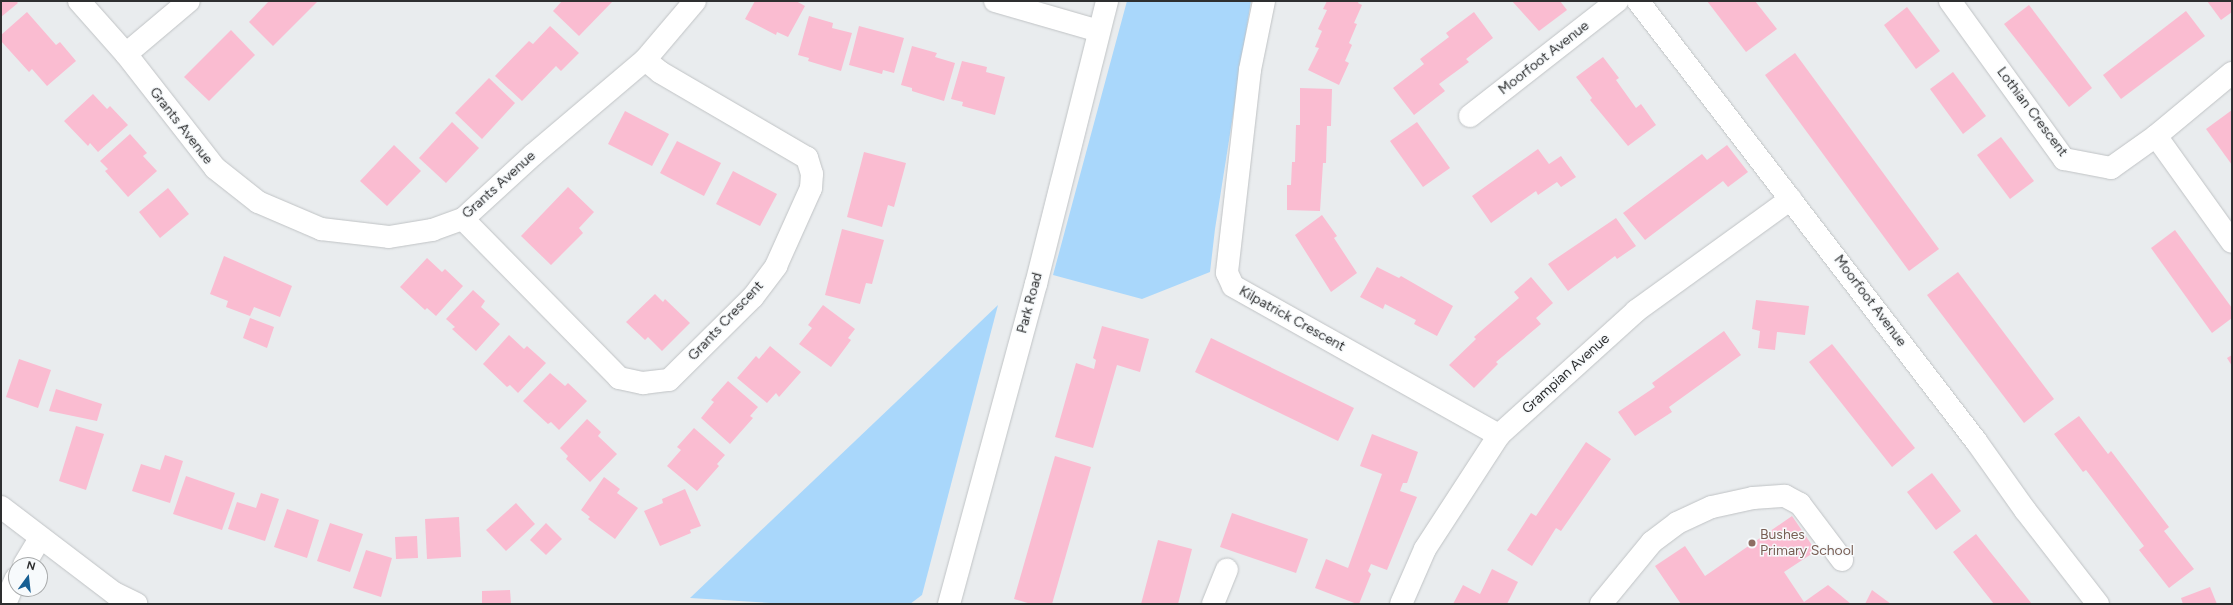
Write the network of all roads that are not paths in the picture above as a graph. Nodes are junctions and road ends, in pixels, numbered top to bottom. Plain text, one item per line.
1 (79, 1) edge
2 (189, 1) edge
3 (695, 1) edge
4 (995, 1) edge
5 (1107, 1) edge
6 (1264, 1) edge
7 (1617, 1) edge
8 (1638, 1) edge
9 (1950, 1) edge
10 (1099, 31) junction
11 (126, 54) junction
12 (645, 60) junction
13 (2232, 73) edge
14 (1470, 116) dead end
15 (2156, 136) junction
16 (1791, 199) junction
17 (463, 219) junction
18 (2232, 242) edge
19 (1499, 435) junction
20 (1, 507) edge
21 (40, 538) junction
22 (29, 557) edge
23 (1842, 560) dead end
24 (1227, 570) dead end
25 (1218, 603) edge
26 (137, 604) edge
27 (949, 604) edge
28 (1401, 604) edge
29 (1601, 604) edge
30 (2098, 604) edge

1 - 11 street, Grants Avenue
2 - 11 street
3 - 12 street, Grants Avenue
4 - 10 street
5 - 10 street, Park Road
6 - 19 street, Kilpatrick Crescent
7 - 14 street, Moorfoot Avenue
8 - 16 street, Moorfoot Avenue
9 - 15 street, Lothian Crescent
10 - 27 street, Park Road
11 - 17 street, Grants Avenue
12 - 17 street, Grants Avenue
12 - 17 street, Grants Crescent
13 - 15 street, Lothian Crescent
15 - 18 street
16 - 19 street, Grampian Avenue
16 - 30 street, Moorfoot Avenue
19 - 28 street, Grampian Avenue
20 - 21 street
21 - 22 street
21 - 26 street
23 - 29 street
24 - 25 street

